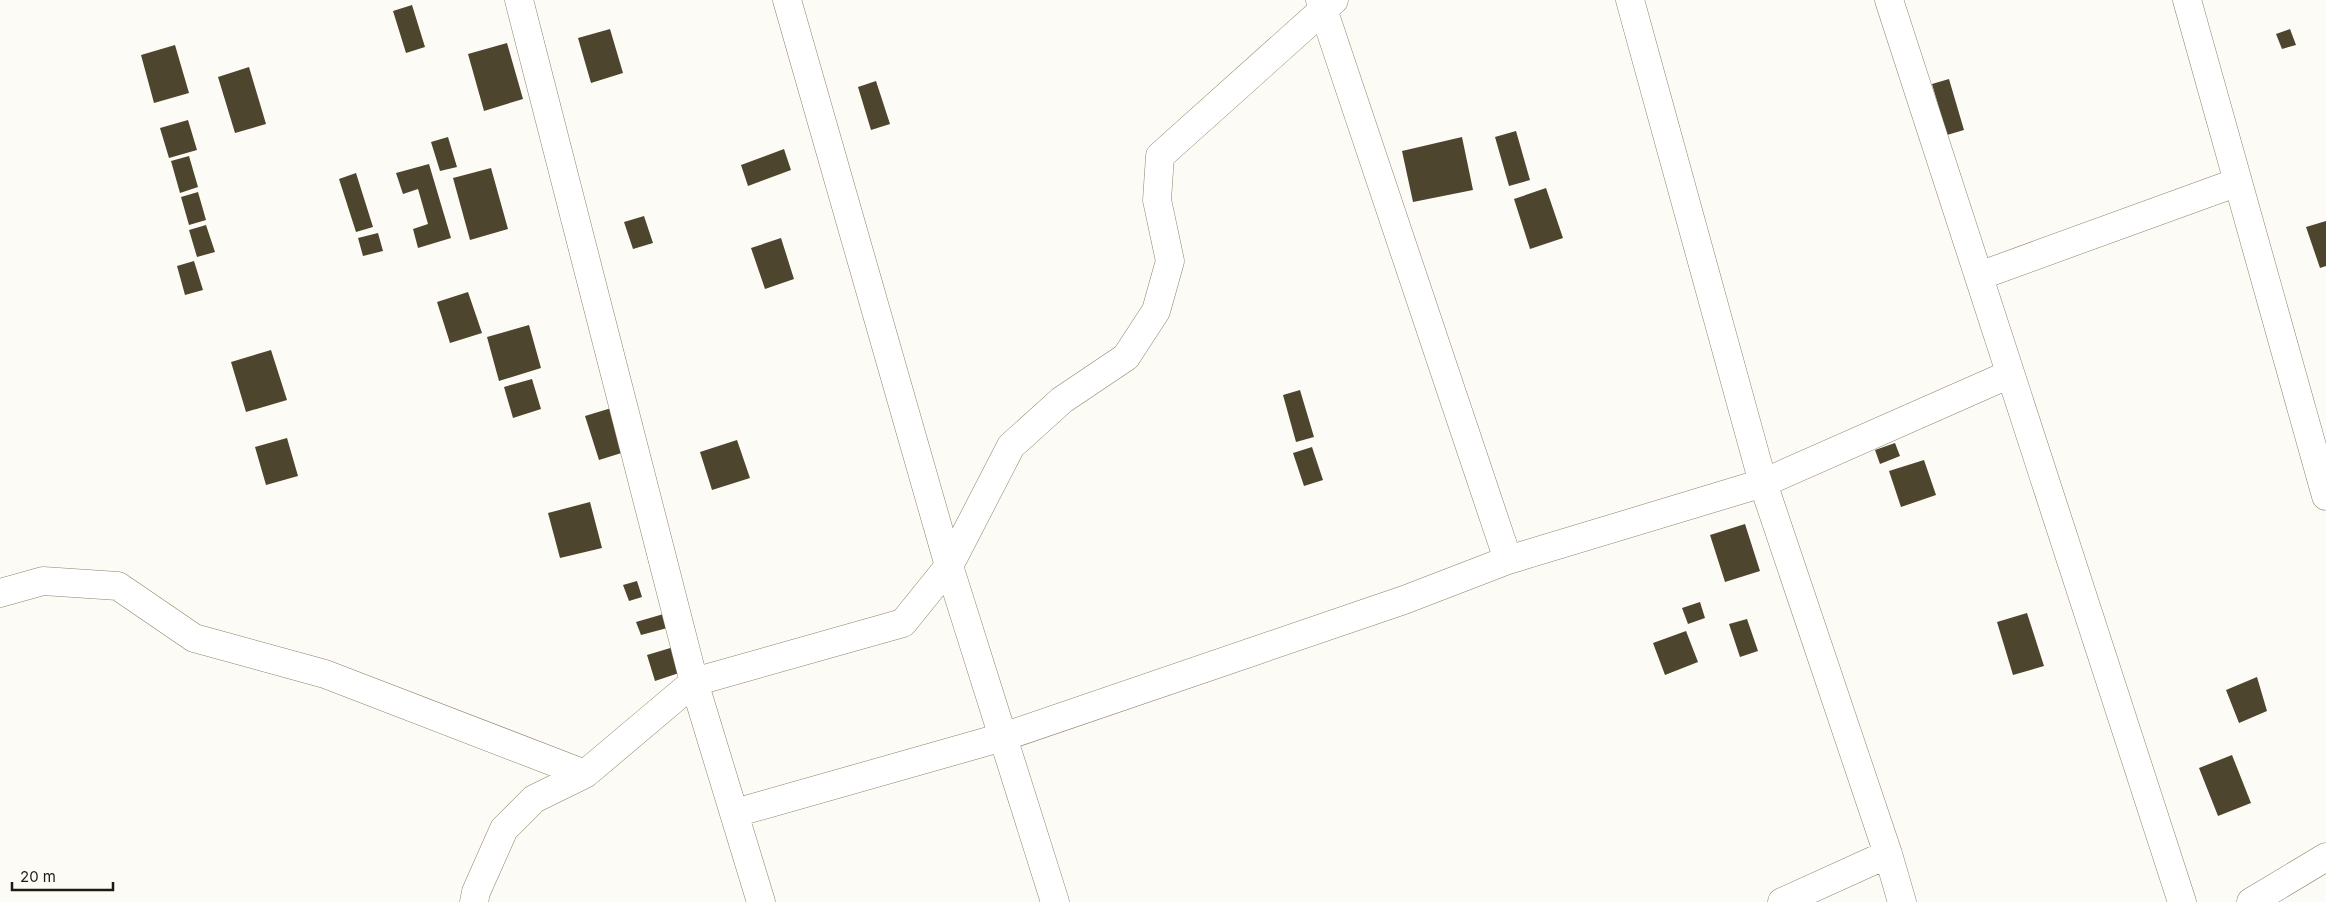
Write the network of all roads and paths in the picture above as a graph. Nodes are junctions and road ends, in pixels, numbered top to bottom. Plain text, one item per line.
1 (519, 0) edge
2 (787, 0) edge
3 (1630, 0) edge
4 (1889, 0) edge
5 (2187, 0) edge
6 (1325, 4) edge
7 (2238, 182) junction
8 (1979, 276) junction
9 (2010, 374) junction
10 (1763, 484) junction
11 (2326, 496) edge
12 (1508, 560) junction
13 (949, 566) junction
14 (0, 593) edge
15 (694, 682) junction
16 (1003, 737) junction
17 (585, 774) junction
18 (735, 813) junction
19 (1888, 854) junction
20 (2326, 857) edge
21 (474, 902) edge
22 (761, 902) edge
23 (1054, 902) edge
24 (1782, 902) edge
25 (1902, 902) edge
26 (2182, 902) edge
27 (2250, 902) edge

1 - 15 street
2 - 13 street
3 - 10 street
4 - 8 street
5 - 7 street
6 - 12 street
6 - 13 street
7 - 8 street
7 - 11 street
8 - 9 street
9 - 10 street
9 - 26 street
10 - 12 street
10 - 19 street
12 - 16 street
13 - 15 street
13 - 16 street
14 - 17 street
15 - 17 street
15 - 18 street
16 - 18 street
16 - 23 street
17 - 21 street
18 - 22 street
19 - 24 street
19 - 25 street
20 - 27 street

